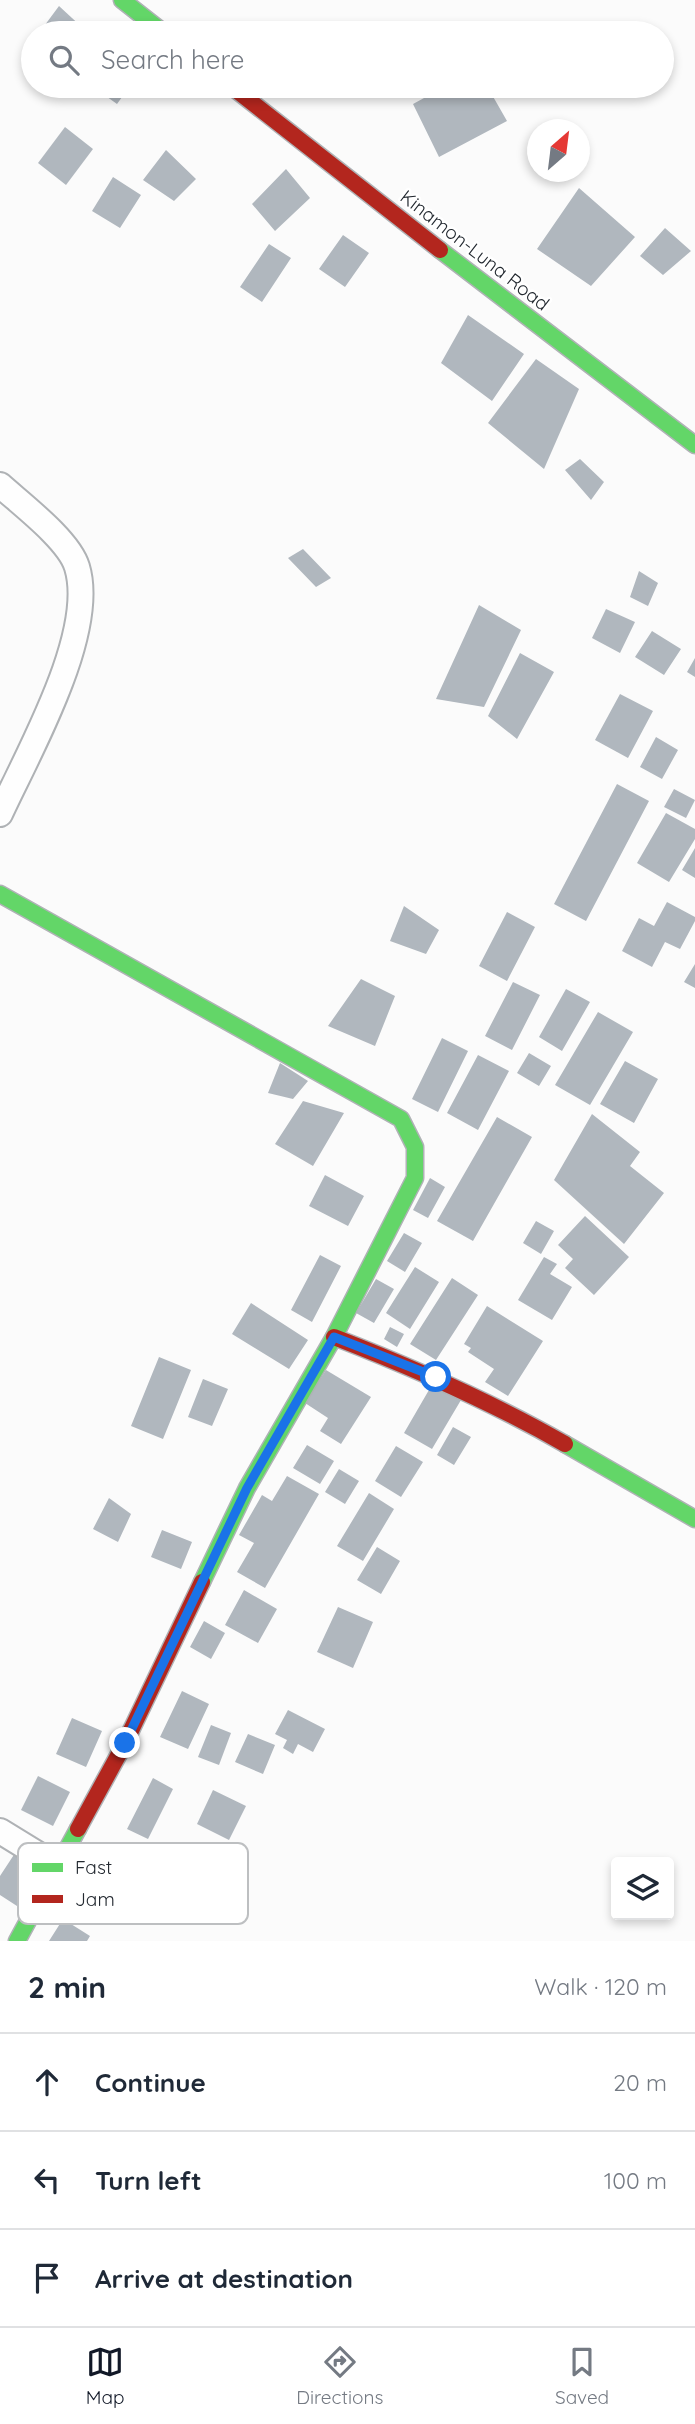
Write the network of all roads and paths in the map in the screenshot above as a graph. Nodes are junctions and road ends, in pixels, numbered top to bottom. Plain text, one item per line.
1 (121, 0) edge
2 (148, 21) edge
3 (246, 98) edge
4 (695, 445) edge
5 (0, 485) edge
6 (0, 814) edge
7 (0, 894) edge
8 (334, 1337) junction
9 (695, 1518) edge
10 (0, 1831) edge
11 (20, 1843) edge
12 (70, 1843) edge
13 (26, 1924) edge
14 (17, 1941) edge

1 - 2 street
3 - 4 street, Kinamon-Luna Road
5 - 6 street
7 - 8 street
8 - 9 street
8 - 12 street
10 - 11 street
13 - 14 street

